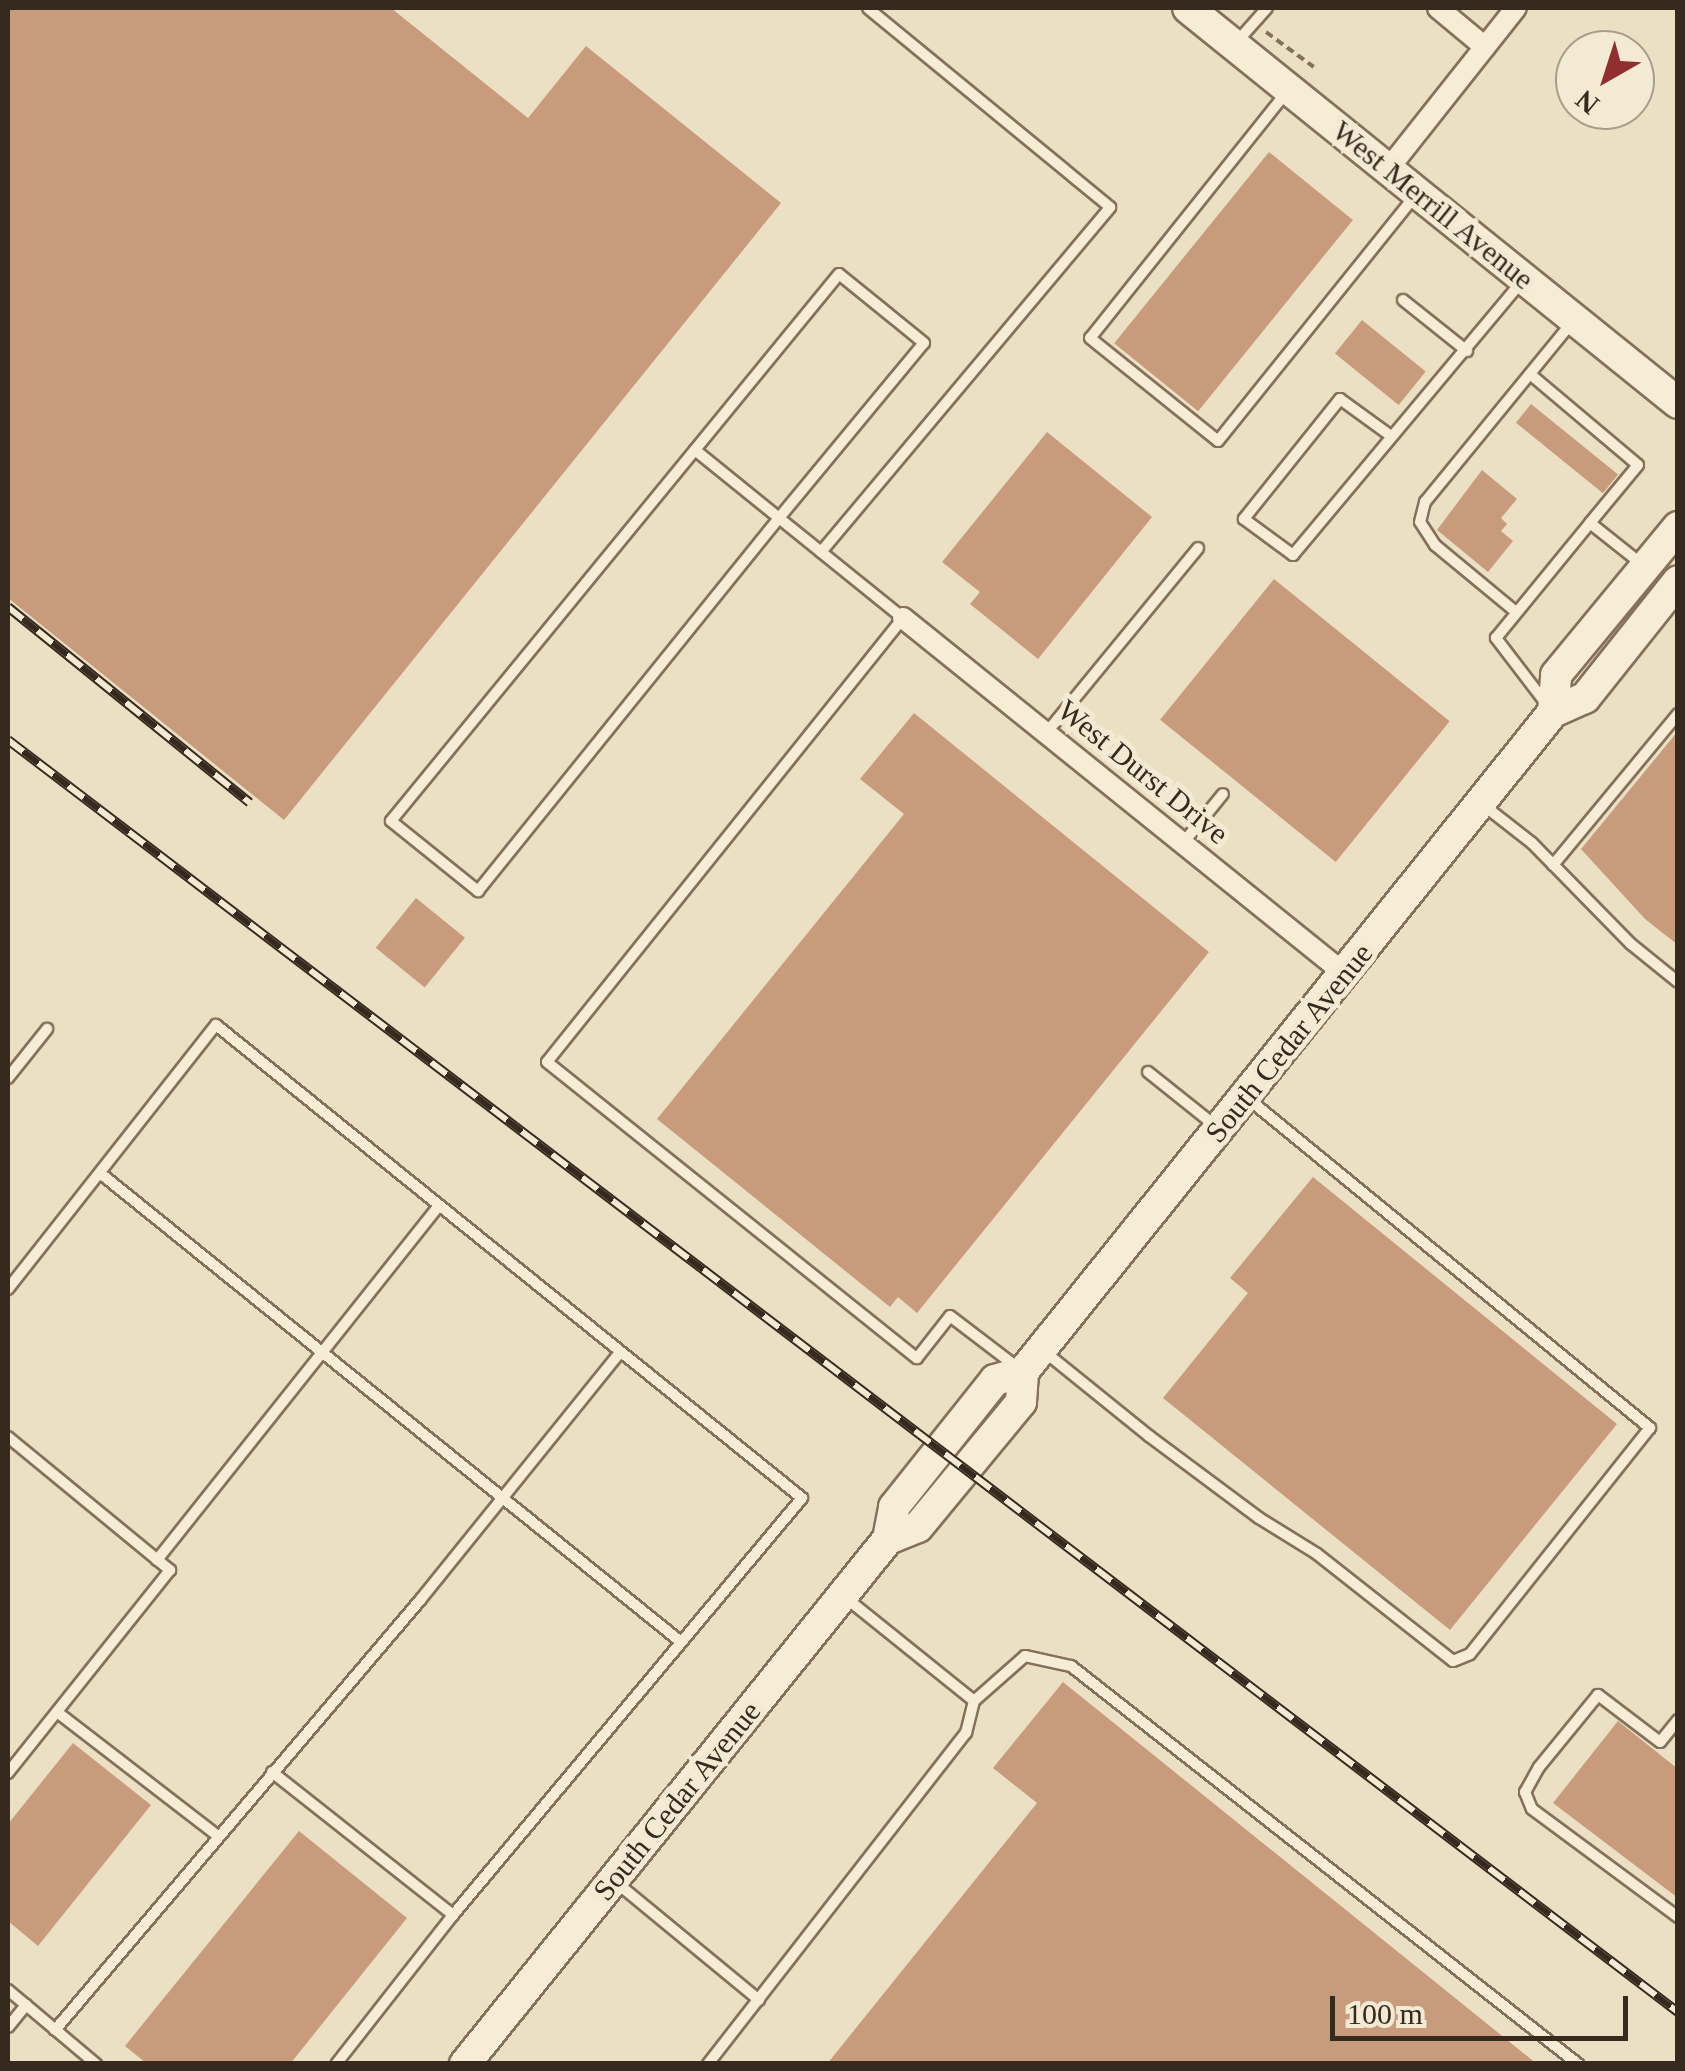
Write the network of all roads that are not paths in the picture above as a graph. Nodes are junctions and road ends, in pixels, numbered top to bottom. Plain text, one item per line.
1 (868, 8) edge
2 (1188, 8) edge
3 (1267, 8) edge
4 (1438, 8) edge
5 (1516, 8) edge
6 (1244, 34) junction
7 (1485, 47) junction
8 (1289, 89) junction
9 (1389, 168) junction
10 (1418, 191) junction
11 (1524, 279) junction
12 (1403, 300) dead end
13 (1574, 320) junction
14 (1467, 351) junction
15 (1530, 374) junction
16 (1678, 403) edge
17 (1390, 436) junction
18 (695, 450) junction
19 (780, 518) junction
20 (1590, 523) junction
21 (1678, 527) edge
22 (1198, 548) dead end
23 (822, 552) junction
24 (1644, 567) junction
25 (1678, 581) edge
26 (1516, 612) junction
27 (903, 618) junction
28 (1553, 712) junction
29 (1678, 714) edge
30 (1047, 732) junction
31 (1224, 794) dead end
32 (1482, 803) junction
33 (1183, 843) junction
34 (1553, 865) junction
35 (1345, 974) junction
36 (1678, 982) edge
37 (47, 1029) dead end
38 (1148, 1072) dead end
39 (8, 1078) edge
40 (1245, 1097) junction
41 (1219, 1129) junction
42 (100, 1173) junction
43 (440, 1206) junction
44 (8, 1289) edge
45 (324, 1351) junction
46 (620, 1352) junction
47 (1033, 1361) junction
48 (8, 1437) edge
49 (504, 1496) junction
50 (158, 1560) junction
51 (842, 1595) junction
52 (681, 1642) junction
53 (974, 1701) junction
54 (57, 1712) junction
55 (1678, 1720) edge
56 (272, 1772) junction
57 (8, 1773) edge
58 (218, 1836) junction
59 (613, 1880) junction
60 (452, 1915) junction
61 (1678, 1917) edge
62 (8, 1990) edge
63 (759, 2000) junction
64 (26, 2005) junction
65 (8, 2028) edge
66 (56, 2030) junction
67 (96, 2064) edge
68 (336, 2064) edge
69 (465, 2064) edge
70 (708, 2064) edge
71 (1578, 2064) edge

1 - 23 lane
2 - 6 main road, West Merrill Avenue
3 - 6 lane
4 - 7 street
5 - 7 street
6 - 8 main road, West Merrill Avenue
7 - 9 street
8 - 9 main road, West Merrill Avenue
8 - 10 lane
9 - 10 main road, West Merrill Avenue
10 - 11 main road, West Merrill Avenue
11 - 13 main road, West Merrill Avenue
11 - 14 lane
12 - 14 lane
13 - 15 lane
13 - 16 main road, West Merrill Avenue
14 - 17 lane
15 - 20 lane
15 - 26 lane
17 - 17 lane
18 - 19 lane
18 - 19 lane
18 - 19 lane
19 - 23 lane
20 - 24 lane
20 - 26 lane
21 - 24 main road, South Cedar Avenue
22 - 30 lane
23 - 27 lane
24 - 28 main road, South Cedar Avenue
25 - 28 main road, South Cedar Avenue
26 - 28 lane
27 - 30 street, West Durst Drive
27 - 47 lane
28 - 32 main road, South Cedar Avenue
29 - 34 lane
30 - 33 street, West Durst Drive
31 - 33 lane
32 - 34 lane
32 - 35 main road, South Cedar Avenue
33 - 35 street, West Durst Drive
34 - 36 lane
35 - 40 main road, South Cedar Avenue
37 - 39 lane
38 - 41 lane
40 - 41 main road, South Cedar Avenue
40 - 47 lane
41 - 47 main road, South Cedar Avenue
42 - 43 lane
42 - 44 lane
42 - 45 lane
43 - 45 lane
43 - 46 lane
45 - 49 lane
45 - 50 lane
46 - 49 lane
46 - 52 lane
47 - 51 main road, South Cedar Avenue
48 - 50 lane
49 - 52 lane
49 - 56 lane
50 - 54 lane
51 - 53 lane
51 - 59 main road, South Cedar Avenue
52 - 60 lane
53 - 63 lane
53 - 71 lane
54 - 57 lane
54 - 58 lane
55 - 61 lane
56 - 58 lane
56 - 60 lane
58 - 66 lane
59 - 63 lane
59 - 69 main road, South Cedar Avenue
60 - 68 lane
62 - 64 lane
63 - 70 lane
64 - 65 lane
64 - 66 lane
66 - 67 lane

